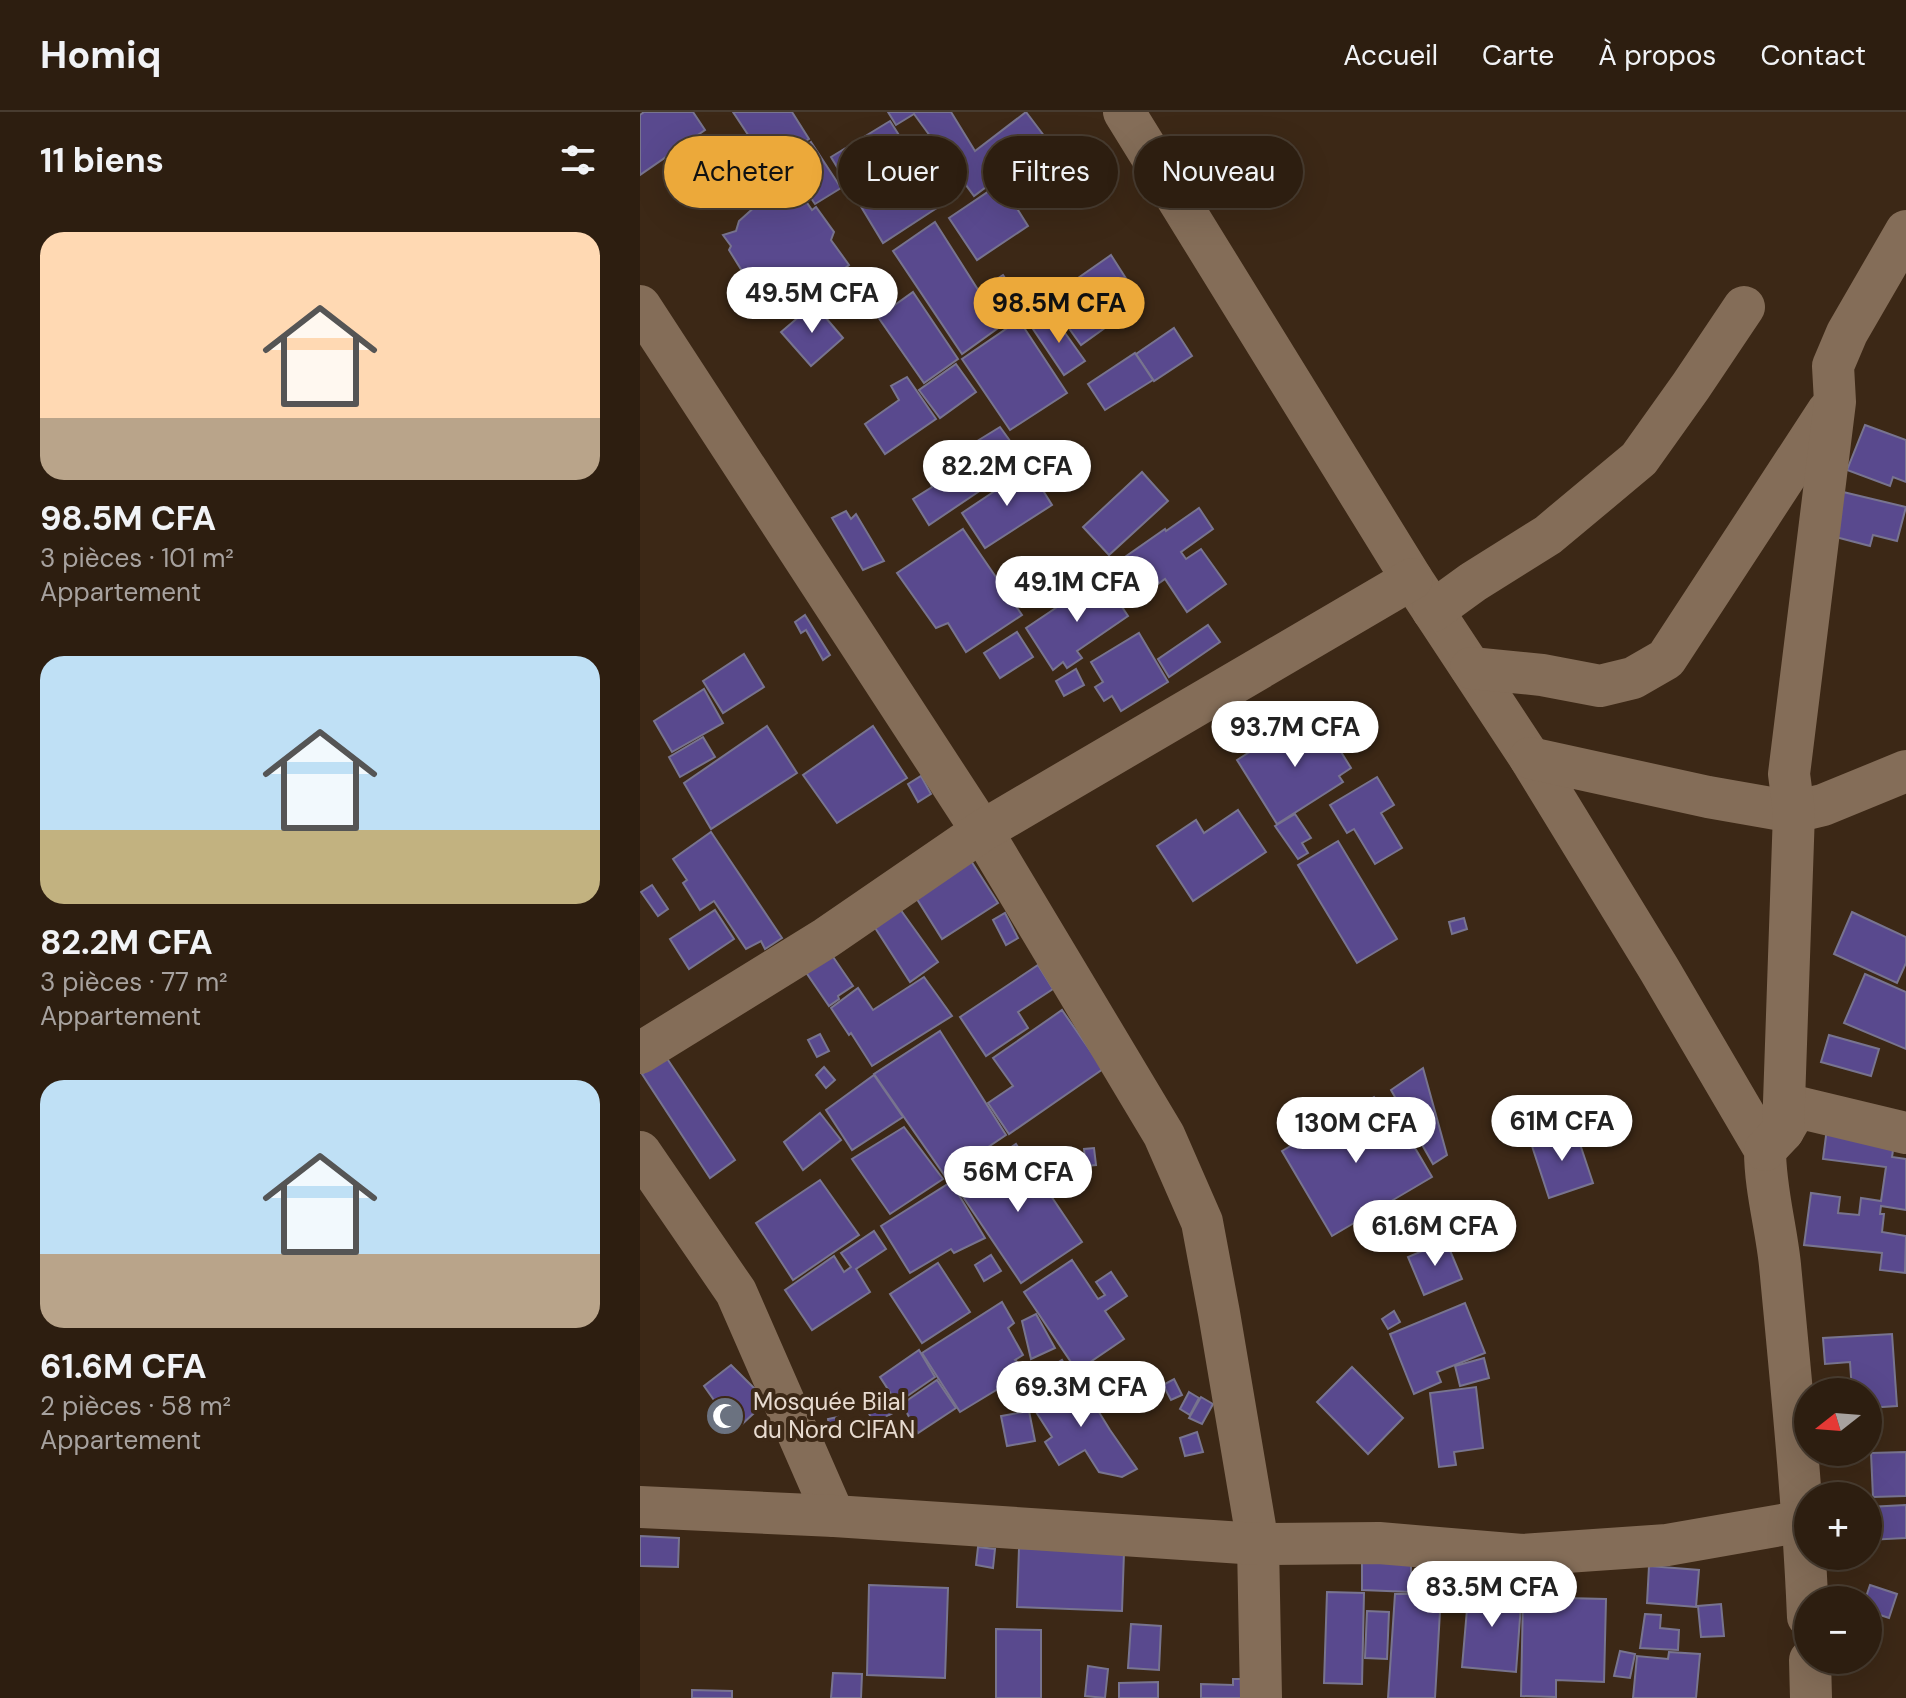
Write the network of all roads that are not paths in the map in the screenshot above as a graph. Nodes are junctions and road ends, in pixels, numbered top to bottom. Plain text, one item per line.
1 (1124, 112) edge
2 (1906, 231) edge
3 (640, 306) edge
4 (1744, 307) dead end
5 (1835, 402) junction
6 (1422, 595) junction
7 (1471, 668) junction
8 (1530, 758) junction
9 (1906, 771) edge
10 (1794, 812) junction
11 (982, 831) junction
12 (640, 1053) edge
13 (1906, 1133) edge
14 (1774, 1141) junction
15 (640, 1152) edge
16 (1800, 1482) edge
17 (640, 1507) edge
18 (834, 1516) junction
19 (1794, 1523) edge
20 (1258, 1544) junction
21 (1810, 1674) edge
22 (1261, 1698) edge
23 (1811, 1698) edge

1 - 6 street
2 - 5 street
3 - 11 street
4 - 6 street
5 - 7 street
5 - 10 street
6 - 7 street
6 - 11 street
7 - 8 street
8 - 10 street
8 - 14 street
9 - 10 street
10 - 14 street
11 - 12 street
11 - 20 street
13 - 14 street
14 - 16 street
15 - 18 street
17 - 18 street
18 - 20 street
19 - 20 street
20 - 22 street
21 - 23 street

